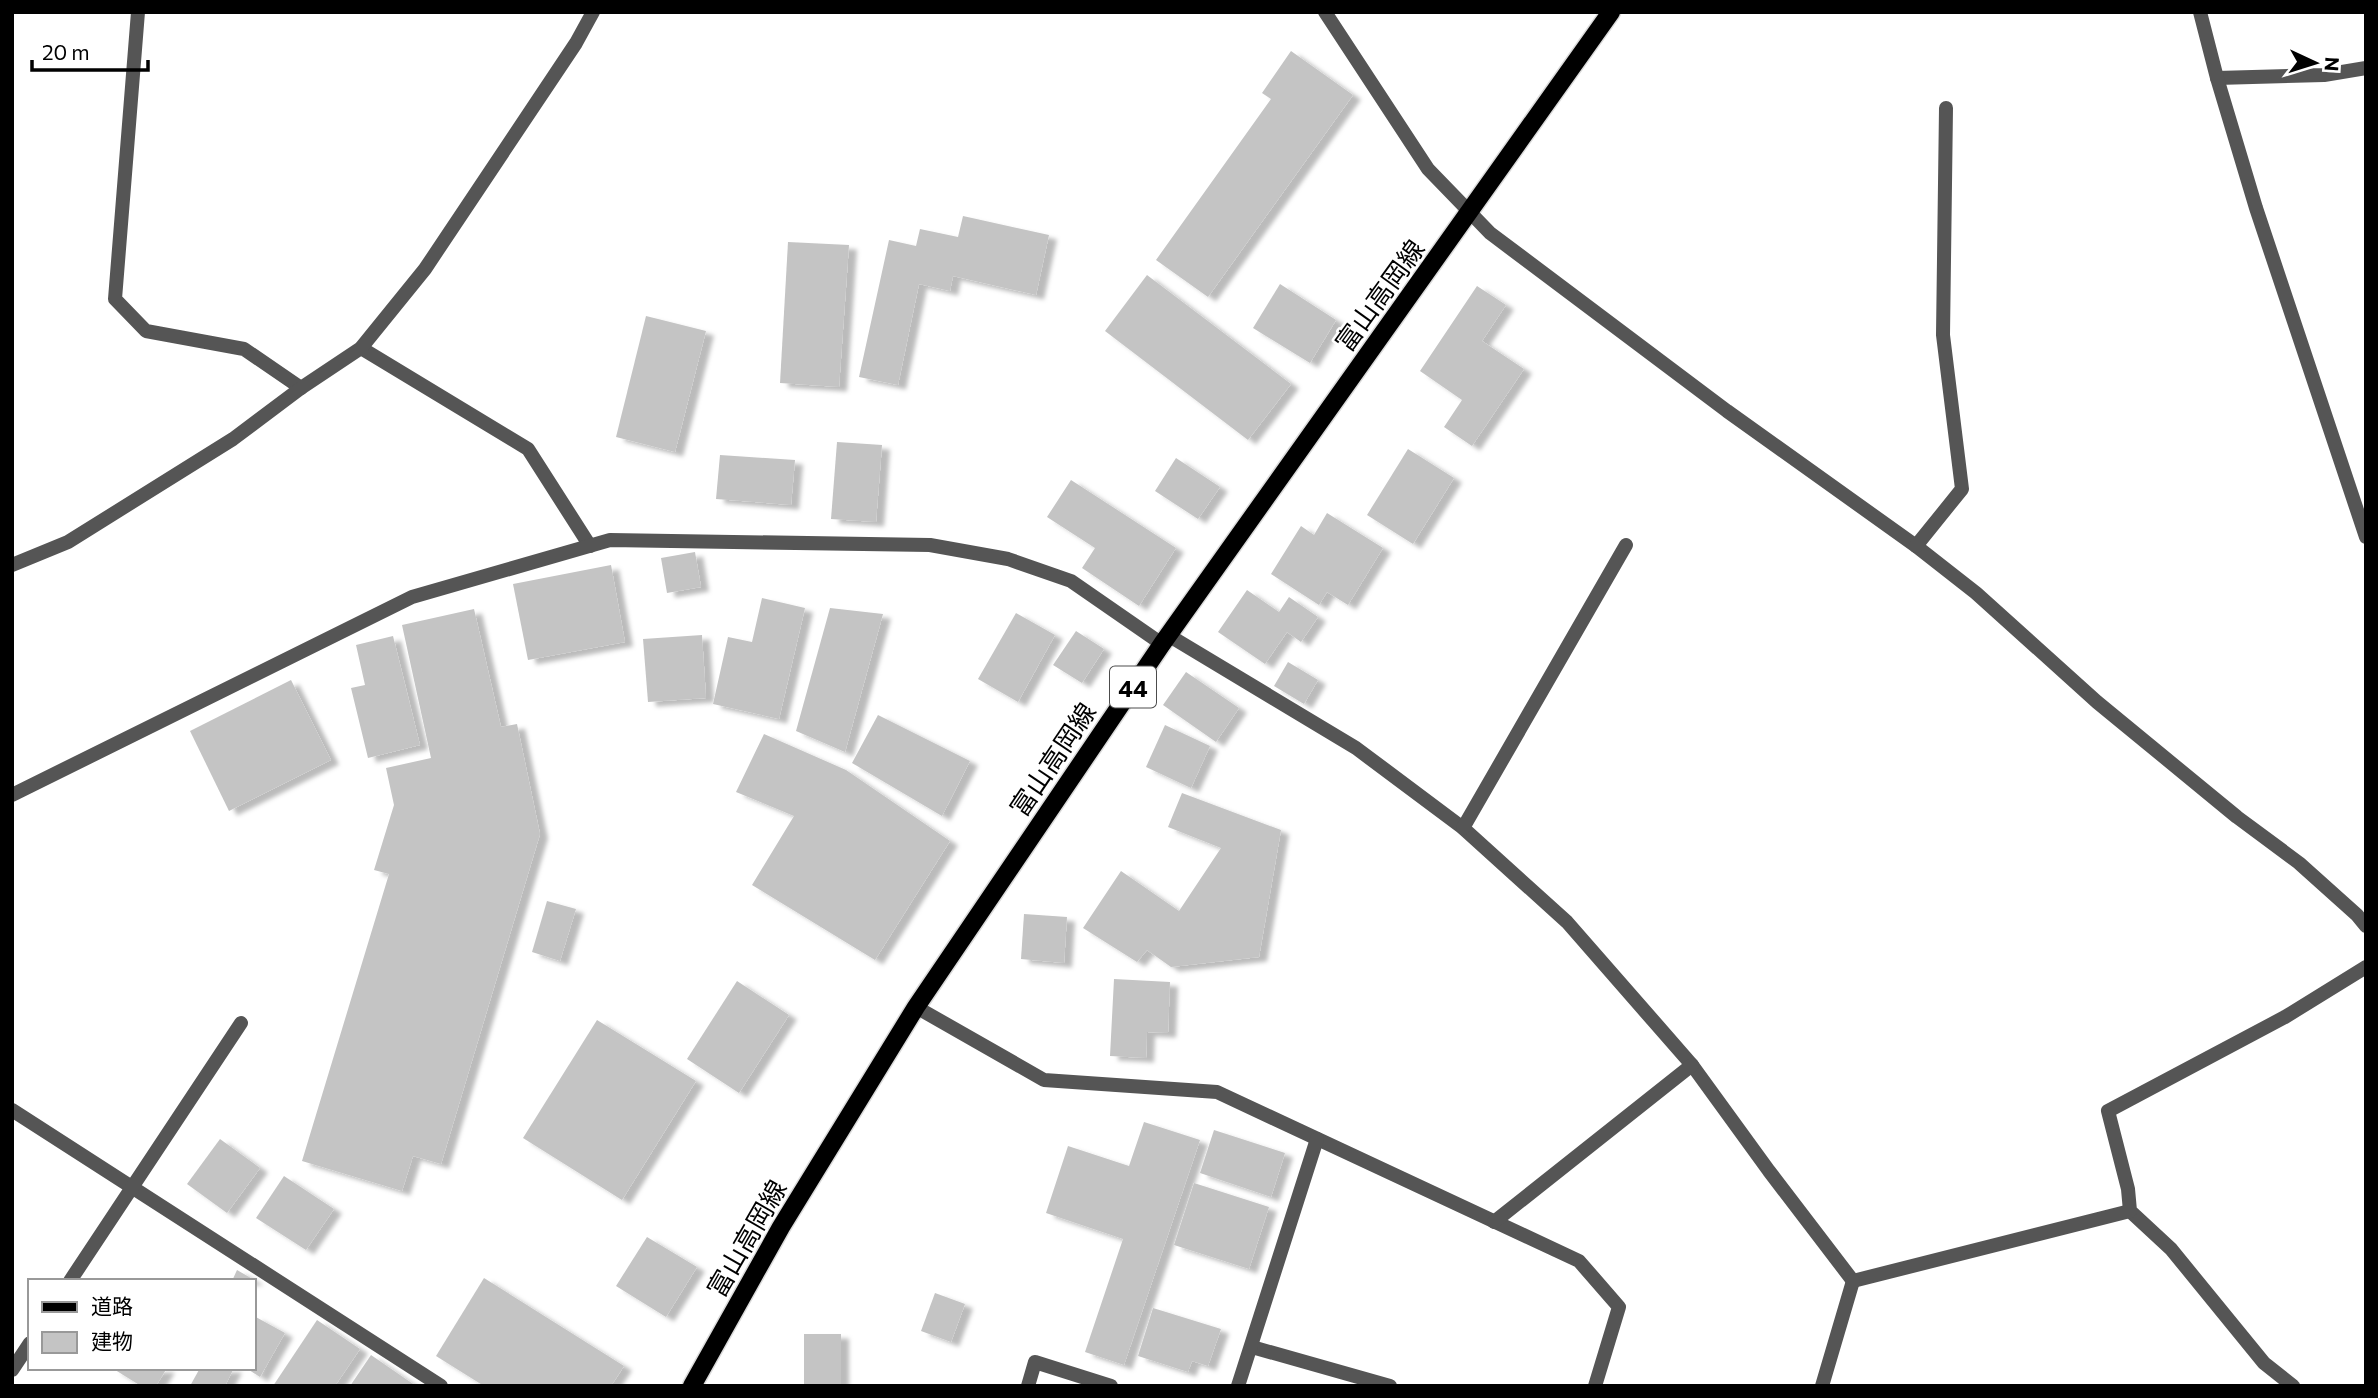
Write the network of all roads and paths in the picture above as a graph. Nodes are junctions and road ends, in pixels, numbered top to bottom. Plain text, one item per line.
1 (138, 12) edge
2 (593, 12) edge
3 (1325, 12) edge
4 (1611, 12) edge
5 (2200, 12) edge
6 (2366, 68) edge
7 (2217, 78) junction
8 (1946, 108) dead end
9 (1470, 211) junction
10 (360, 348) junction
11 (301, 388) junction
12 (2366, 537) edge
13 (1626, 545) dead end
14 (590, 546) junction
15 (1916, 546) junction
16 (12, 565) edge
17 (1165, 640) junction
18 (12, 795) edge
19 (1463, 828) junction
20 (2366, 926) edge
21 (2366, 967) edge
22 (916, 1007) junction
23 (241, 1023) dead end
24 (1692, 1065) junction
25 (12, 1110) edge
26 (1317, 1139) junction
27 (131, 1187) junction
28 (2130, 1211) junction
29 (1494, 1222) junction
30 (71, 1279) edge
31 (1853, 1281) junction
32 (28, 1346) edge
33 (1252, 1348) junction
34 (12, 1369) edge
35 (441, 1386) edge
36 (692, 1386) edge
37 (1028, 1386) edge
38 (1111, 1386) edge
39 (1238, 1386) edge
40 (1390, 1386) edge
41 (1595, 1386) edge
42 (1822, 1386) edge
43 (2293, 1386) edge

1 - 11 street
2 - 10 street
3 - 9 street
4 - 9 main road, 富山高岡線 / 44
5 - 7 street
6 - 7 street
7 - 12 street
8 - 15 street
9 - 15 street
9 - 17 main road, 富山高岡線 / 44
10 - 11 street
10 - 14 street
11 - 16 street
13 - 19 street
14 - 17 street
14 - 18 street
15 - 20 street
17 - 19 street
17 - 22 main road, 富山高岡線 / 44
19 - 24 street
21 - 28 street
22 - 26 street
22 - 36 main road, 富山高岡線 / 44
23 - 27 street
24 - 29 street
24 - 31 street
25 - 27 street
26 - 29 street
26 - 33 street
27 - 30 street
27 - 35 street
28 - 31 street
28 - 43 street
29 - 41 street
31 - 42 street
32 - 34 street
33 - 39 street
33 - 40 street
37 - 38 street

